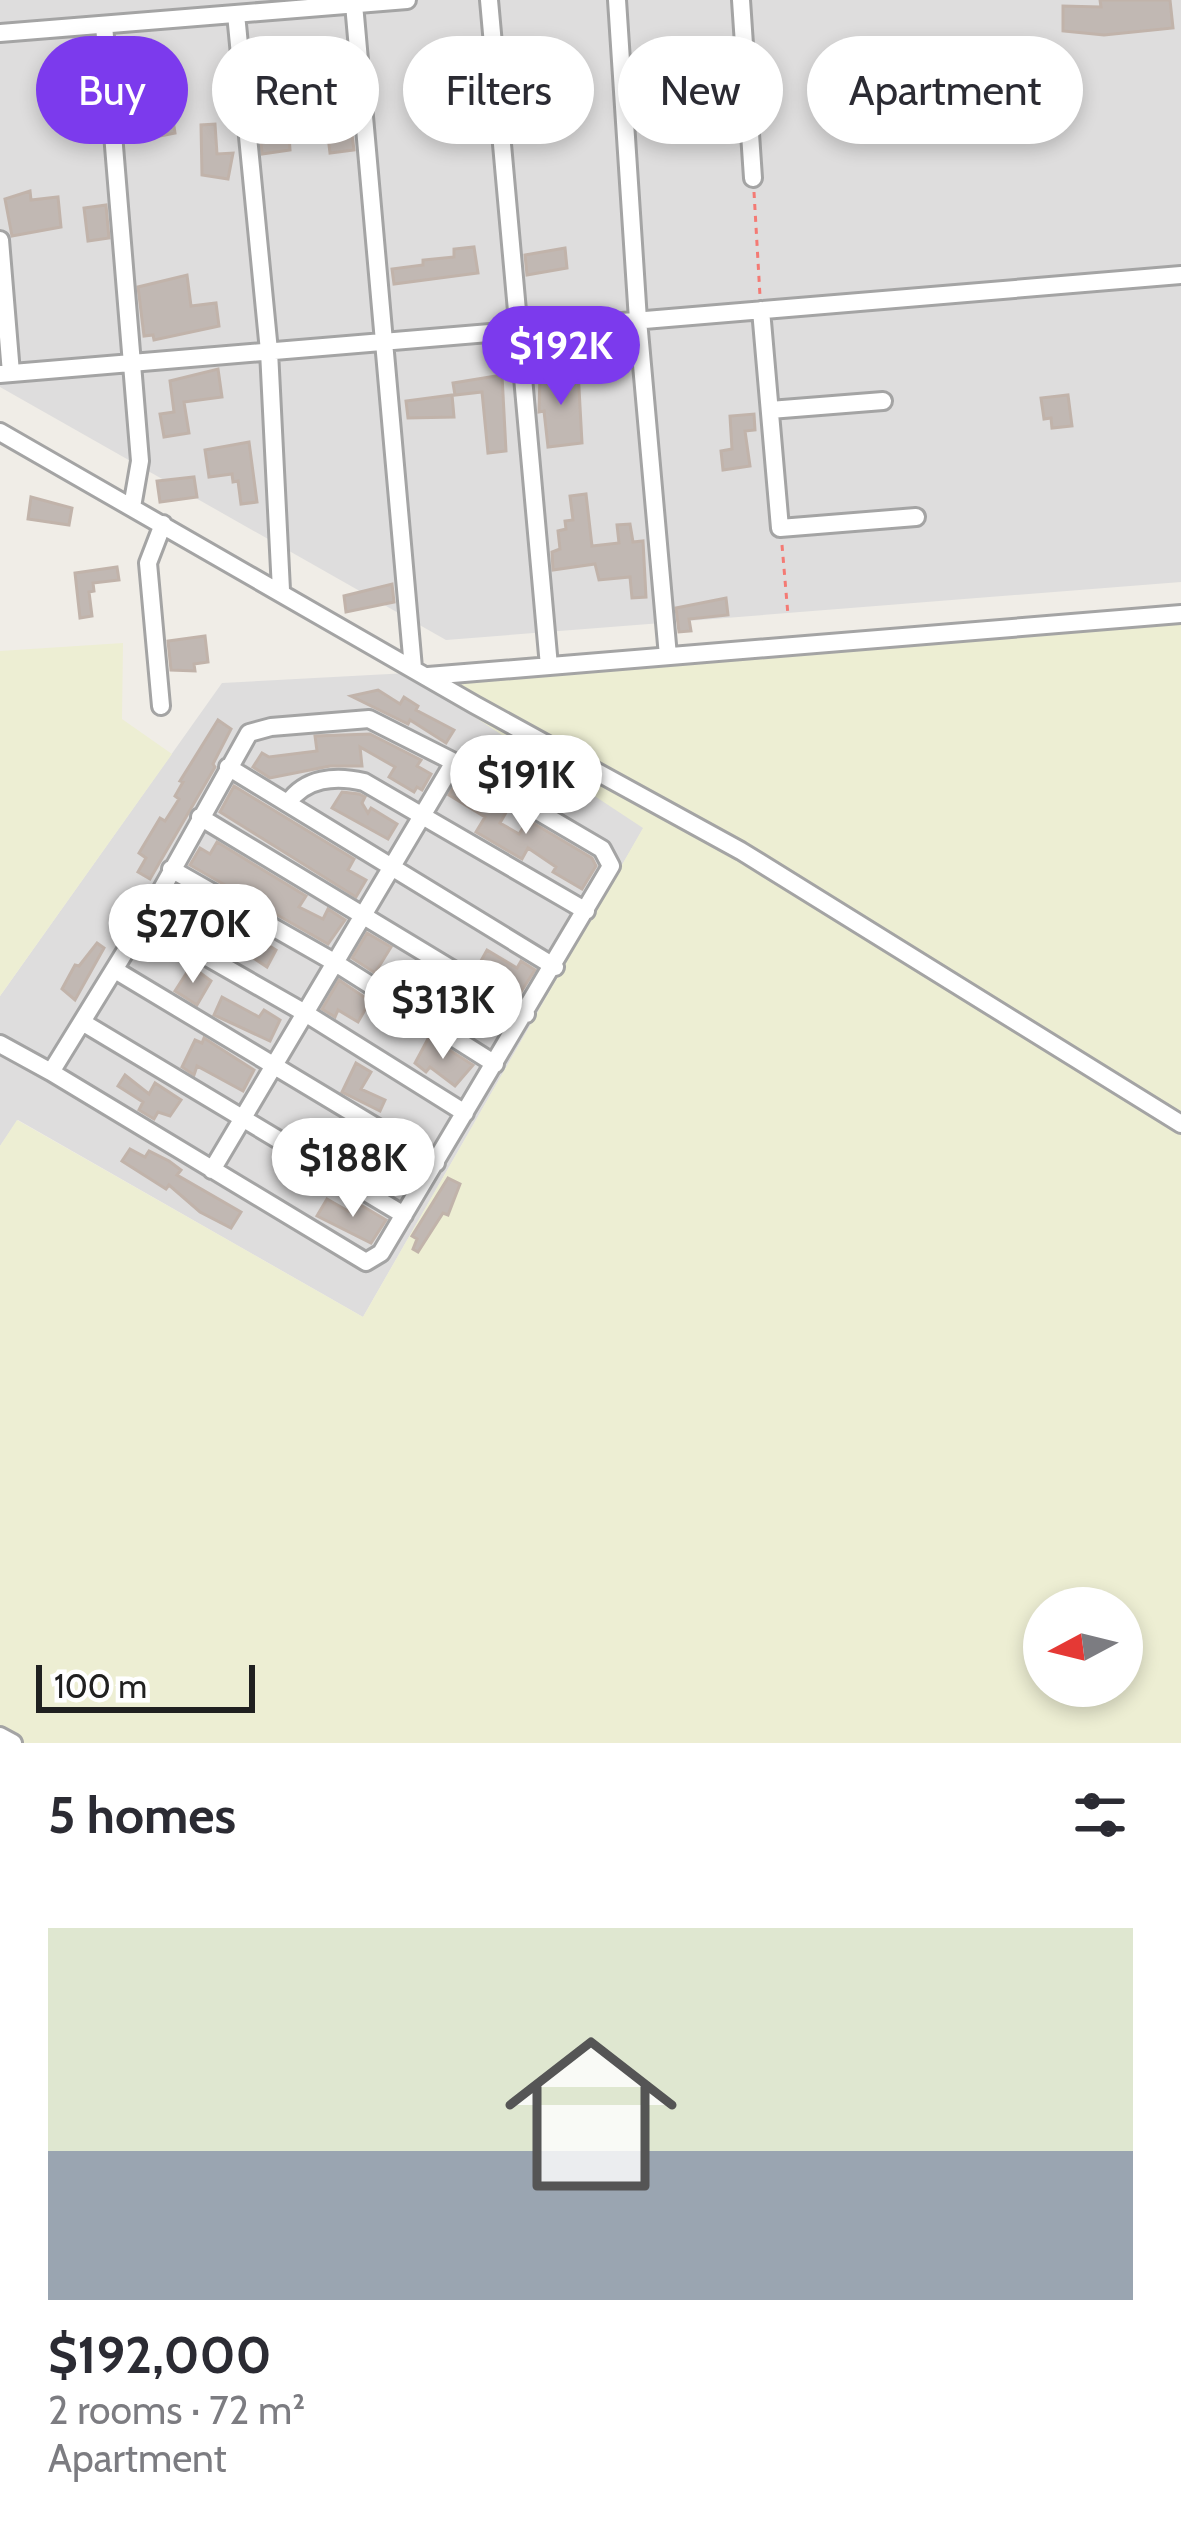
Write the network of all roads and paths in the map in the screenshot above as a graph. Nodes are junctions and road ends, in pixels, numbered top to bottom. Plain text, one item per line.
1 (407, 0) edge
2 (489, 0) edge
3 (617, 0) edge
4 (741, 0) edge
5 (353, 4) junction
6 (236, 14) junction
7 (104, 25) junction
8 (0, 33) edge
9 (753, 178) joint
10 (0, 240) edge
11 (1181, 274) edge
12 (761, 310) junction
13 (638, 320) junction
14 (518, 330) junction
15 (387, 341) junction
16 (269, 351) junction
17 (132, 363) junction
18 (6, 373) edge
19 (883, 401) dead end
20 (770, 410) junction
21 (0, 432) edge
22 (132, 507) junction
23 (916, 518) dead end
24 (780, 529) junction
25 (156, 539) junction
26 (281, 590) junction
27 (1181, 614) edge
28 (788, 615) dead end
29 (668, 656) junction
30 (549, 666) junction
31 (420, 672) junction
32 (161, 706) dead end
33 (454, 762) junction
34 (228, 767) junction
35 (288, 803) junction
36 (423, 815) junction
37 (200, 817) junction
38 (393, 866) junction
39 (171, 869) junction
40 (586, 911) junction
41 (362, 914) junction
42 (144, 921) junction
43 (334, 962) junction
44 (555, 968) junction
45 (115, 970) junction
46 (305, 1013) junction
47 (526, 1014) junction
48 (82, 1022) junction
49 (0, 1044) edge
50 (495, 1064) junction
51 (274, 1067) junction
52 (51, 1072) junction
53 (465, 1113) junction
54 (242, 1116) junction
55 (1181, 1124) edge
56 (436, 1163) junction
57 (212, 1170) junction
58 (404, 1215) junction
59 (0, 1736) edge
60 (13, 1743) edge

1 - 5 street
2 - 14 street
3 - 13 street
4 - 9 street
5 - 6 street
5 - 15 street
6 - 7 street
6 - 16 street
7 - 8 street
7 - 17 street
9 - 12 path
10 - 18 street
11 - 12 street
12 - 13 street
12 - 20 street
13 - 14 street
13 - 29 street
14 - 15 street
14 - 30 street
15 - 16 street
15 - 31 street
16 - 17 street
16 - 26 street
17 - 18 street
17 - 22 street
19 - 20 street
20 - 24 street
21 - 22 street
22 - 25 street
23 - 24 street
24 - 28 path
25 - 26 street
25 - 32 street
26 - 31 street
27 - 29 street
29 - 30 street
30 - 31 street
31 - 55 street
33 - 34 street
33 - 36 street
33 - 40 street
34 - 35 street
34 - 37 street
35 - 36 street
35 - 38 street
36 - 38 street
36 - 40 street
37 - 39 street
37 - 41 street
38 - 41 street
38 - 44 street
39 - 42 street
39 - 43 street
40 - 44 street
41 - 43 street
41 - 47 street
42 - 45 street
42 - 46 street
43 - 46 street
43 - 50 street
44 - 47 street
45 - 48 street
45 - 51 street
46 - 51 street
46 - 53 street
47 - 50 street
48 - 52 street
48 - 54 street
49 - 52 street
50 - 53 street
51 - 54 street
51 - 56 street
52 - 57 street
53 - 56 street
54 - 57 street
54 - 58 street
56 - 58 street
57 - 58 street
59 - 60 street

